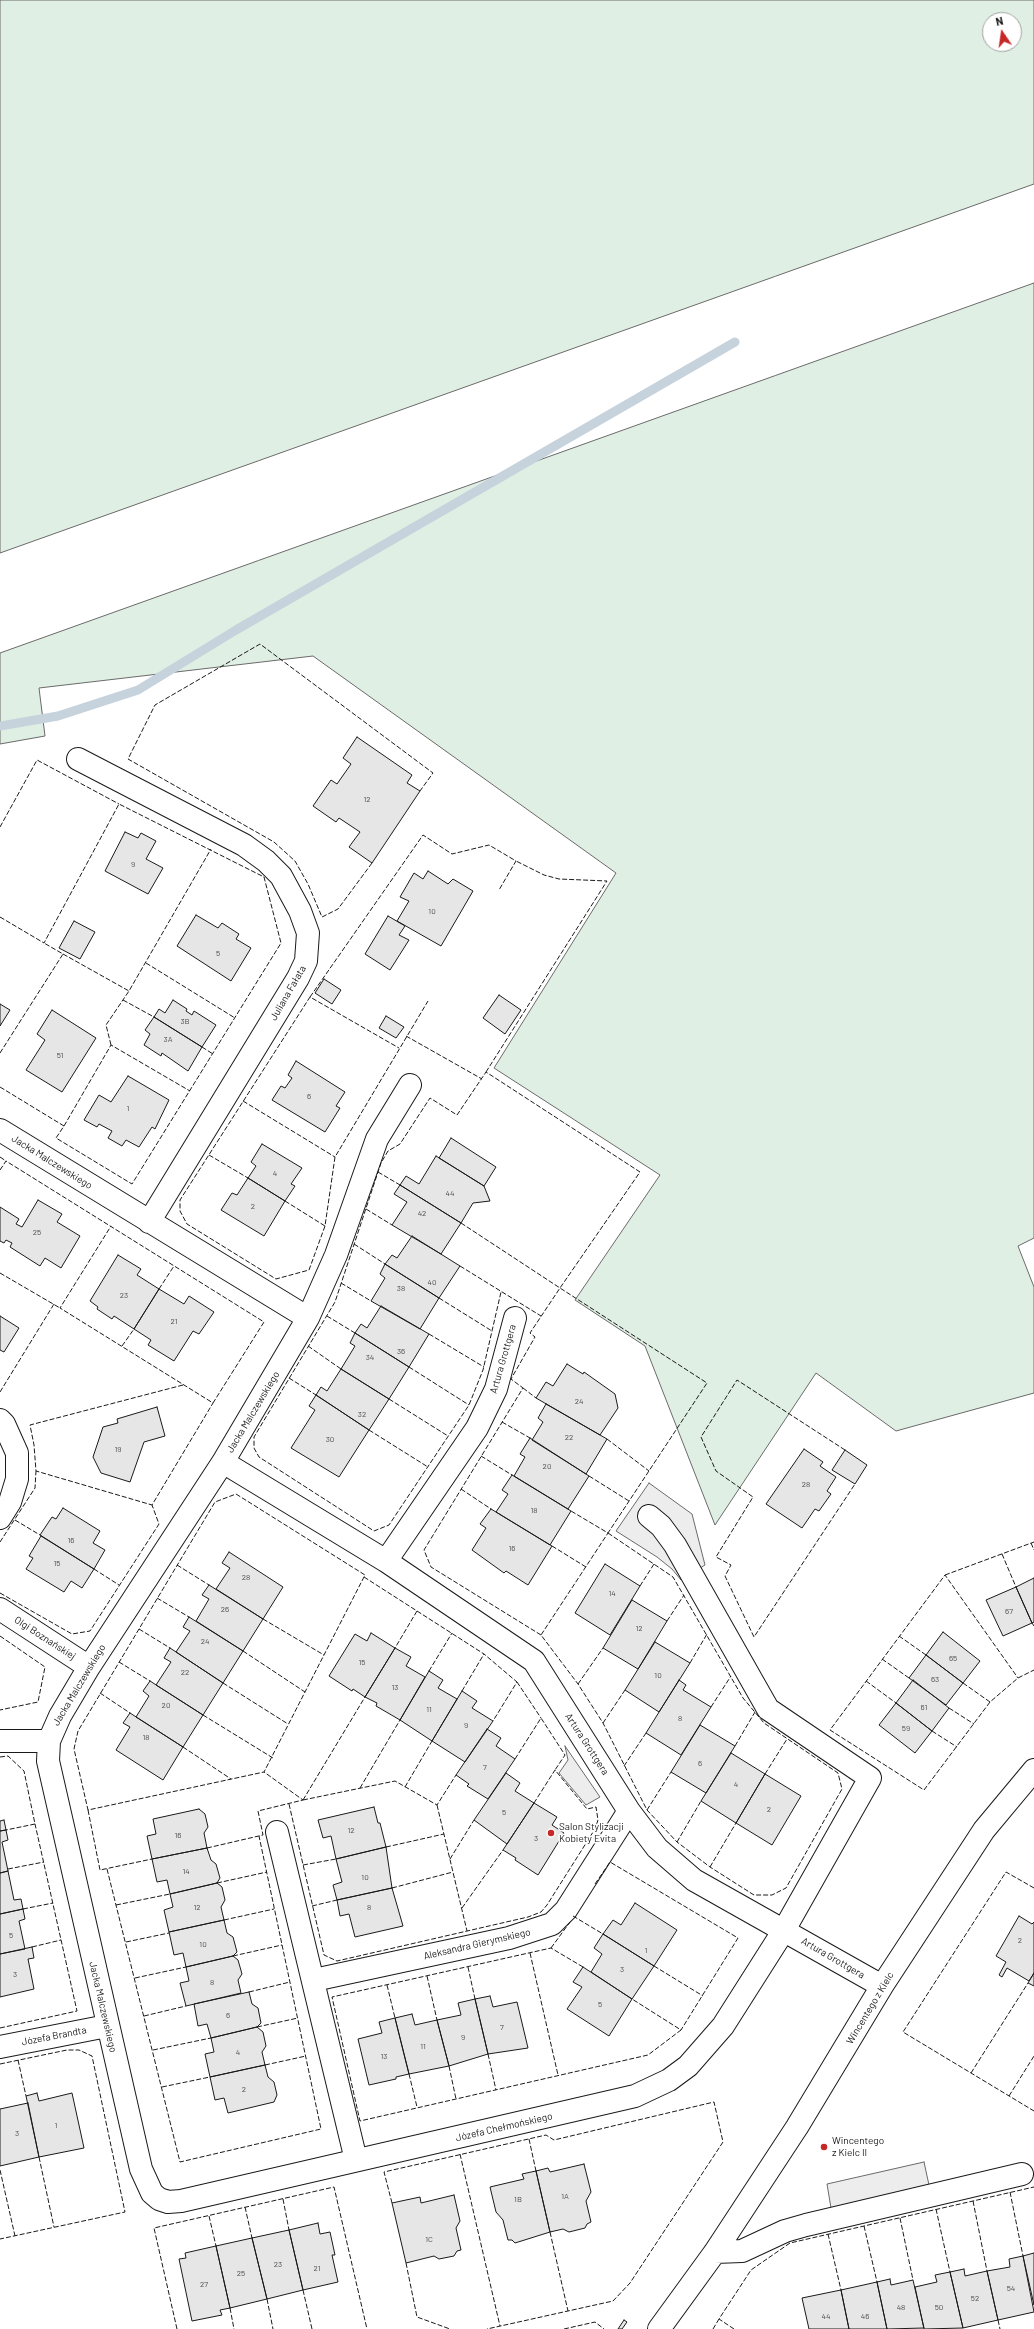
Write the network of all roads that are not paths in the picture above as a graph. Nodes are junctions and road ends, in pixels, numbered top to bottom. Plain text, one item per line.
1 (78, 759) dead end
2 (410, 1085) dead end
3 (0, 1130) edge
4 (149, 1222) junction
5 (308, 1318) junction
6 (514, 1318) dead end
7 (0, 1420) edge
8 (223, 1462) junction
9 (649, 1516) dead end
10 (0, 1518) edge
11 (386, 1561) junction
12 (0, 1609) edge
13 (89, 1667) junction
14 (0, 1741) edge
15 (49, 1741) junction
16 (1034, 1770) edge
17 (629, 1811) junction
18 (277, 1832) dead end
19 (784, 1930) junction
20 (314, 1980) junction
21 (882, 1986) junction
22 (107, 2026) junction
23 (0, 2047) edge
24 (356, 2160) junction
25 (1022, 2174) dead end
26 (152, 2193) joint
27 (715, 2252) junction
28 (659, 2329) edge

1 - 4 street, Juliana Fałata
2 - 5 street, Jacka Malczewskiego
3 - 4 street, Jacka Malczewskiego
4 - 5 street, Jacka Malczewskiego
5 - 8 street, Jacka Malczewskiego
6 - 11 street, Artura Grottgera
7 - 10 street
8 - 11 street, Artura Grottgera
8 - 13 street, Jacka Malczewskiego
9 - 19 street
11 - 17 street, Artura Grottgera
12 - 13 street, Olgi Boznańskiej
13 - 15 street, Jacka Malczewskiego
14 - 15 street
15 - 22 street, Jacka Malczewskiego
16 - 21 street, Wincentego z Kielc
17 - 19 street, Artura Grottgera
17 - 20 street, Aleksandra Gierymskiego
18 - 20 street
19 - 21 street, Artura Grottgera
19 - 24 street, Józefa Chełmońskiego
20 - 24 street
21 - 27 street, Wincentego z Kielc
22 - 23 street, Józefa Brandta
22 - 26 street, Jacka Malczewskiego
24 - 26 street, Józefa Chełmońskiego
25 - 27 street
27 - 28 street, Wincentego z Kielc

